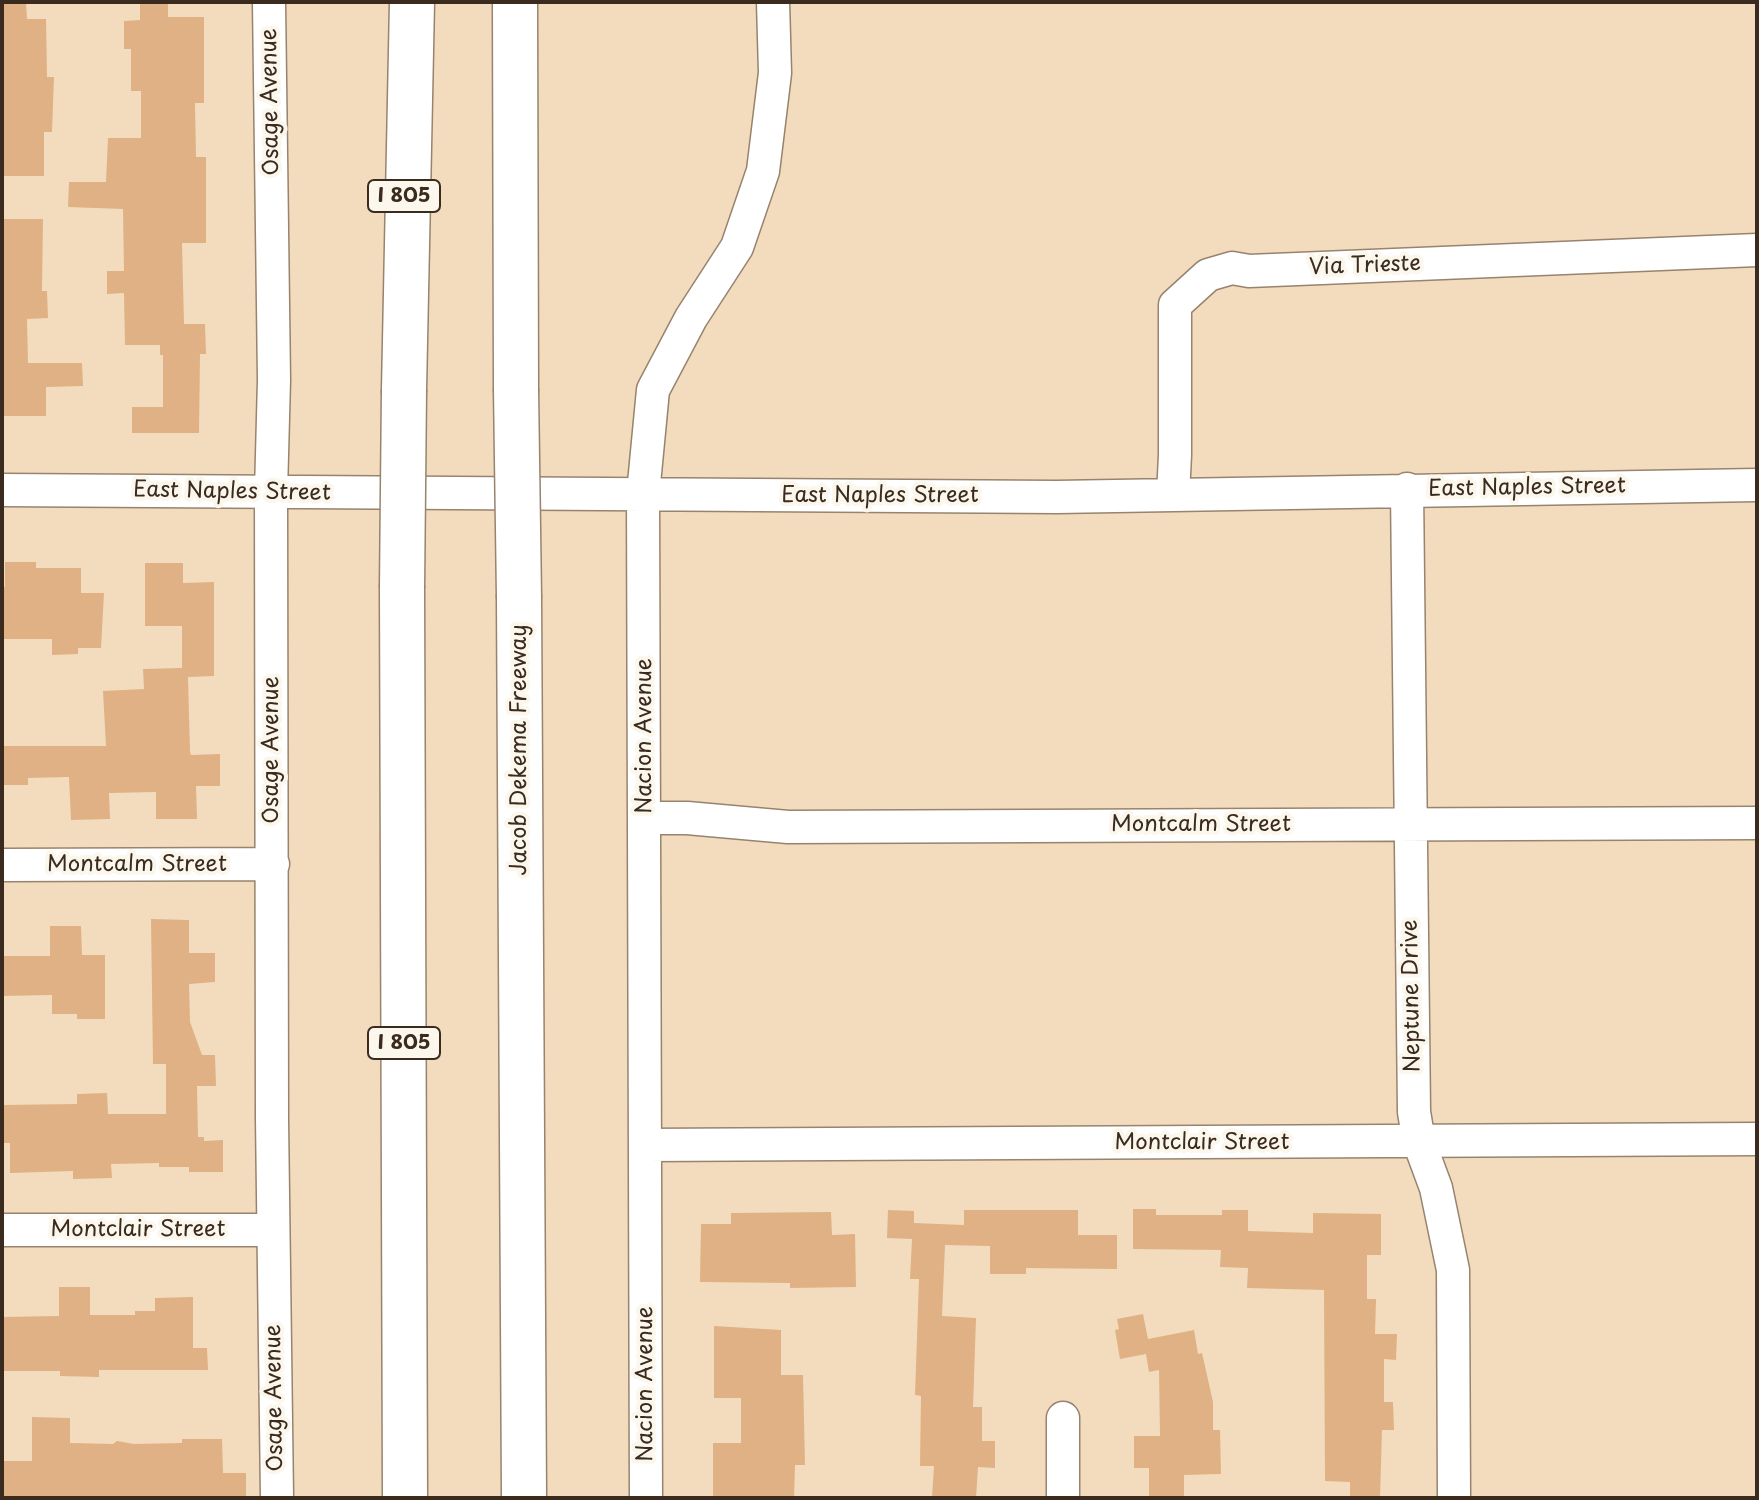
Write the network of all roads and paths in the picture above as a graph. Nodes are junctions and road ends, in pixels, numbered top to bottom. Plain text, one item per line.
1 (269, 2) edge
2 (404, 2) edge
3 (412, 2) edge
4 (515, 2) edge
5 (773, 2) edge
6 (1757, 250) edge
7 (404, 390) junction
8 (1757, 485) edge
9 (1407, 489) junction
10 (2, 490) edge
11 (271, 492) junction
12 (643, 494) junction
13 (1173, 495) junction
14 (645, 818) junction
15 (1757, 823) edge
16 (1410, 825) junction
17 (273, 864) junction
18 (2, 865) edge
19 (1757, 1139) edge
20 (1419, 1142) junction
21 (646, 1145) junction
22 (2, 1230) edge
23 (273, 1230) junction
24 (1063, 1418) dead end
25 (277, 1498) edge
26 (405, 1498) edge
27 (524, 1498) edge
28 (646, 1498) edge
29 (1063, 1498) edge
30 (1454, 1498) edge

1 - 11 street, Osage Avenue
2 - 7 highway, I 805
3 - 7 highway
4 - 27 highway, Jacob Dekema Freeway, bridge
5 - 12 street, Nacion Avenue
6 - 13 street, Via Trieste
7 - 26 highway, I 805, bridge
8 - 9 street, East Naples Street
9 - 13 street, East Naples Street
9 - 16 street, Neptune Drive
10 - 11 street, East Naples Street
11 - 12 street, East Naples Street
11 - 17 street, Osage Avenue
12 - 13 street, East Naples Street
12 - 14 street, Nacion Avenue
14 - 16 street, Montcalm Street
14 - 21 street, Nacion Avenue
15 - 16 street, Montcalm Street
16 - 20 street, Neptune Drive
17 - 18 street, Montcalm Street
17 - 23 street, Osage Avenue
19 - 20 street, Montclair Street
20 - 21 street, Montclair Street
20 - 30 street, Neptune Drive
21 - 28 street, Nacion Avenue
22 - 23 street, Montclair Street
23 - 25 street, Osage Avenue
24 - 29 street

